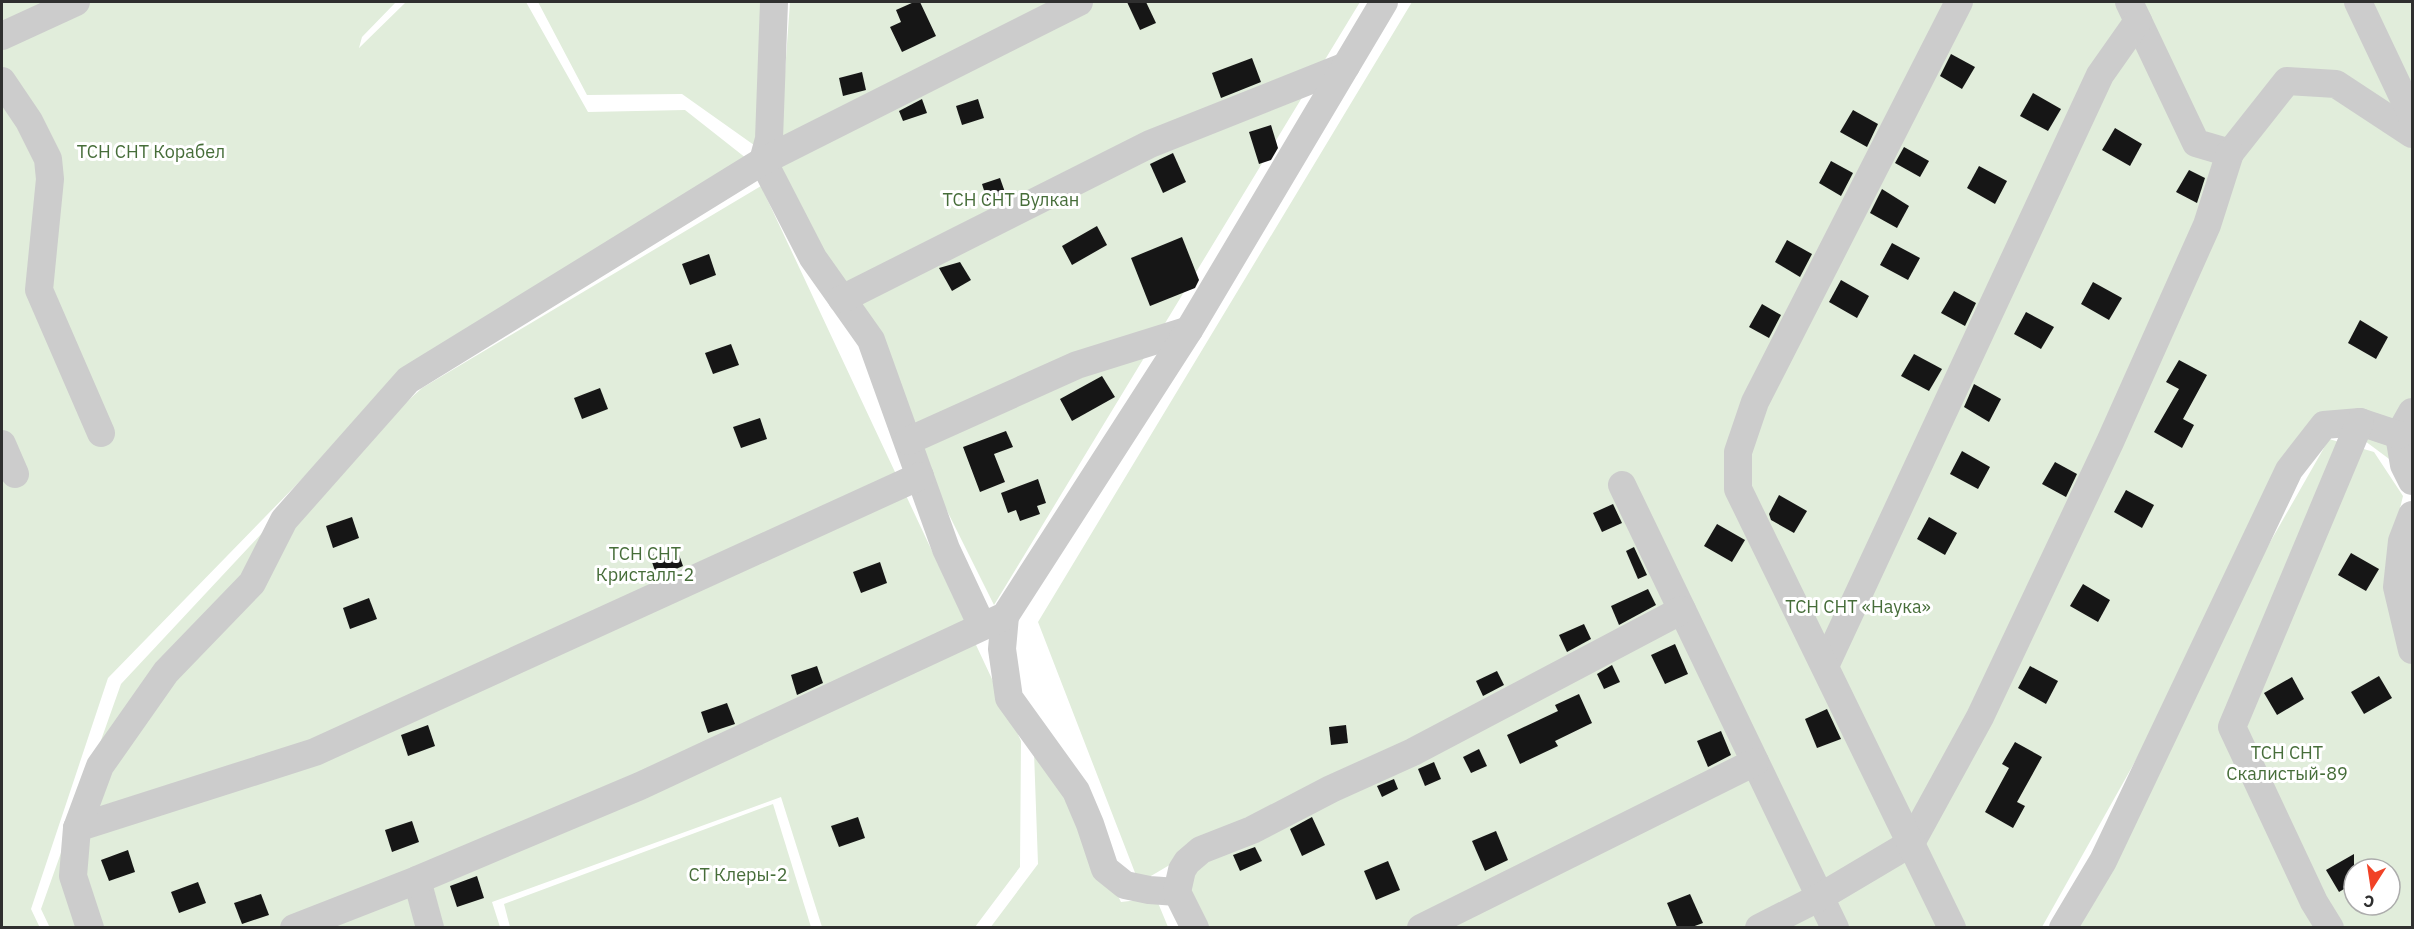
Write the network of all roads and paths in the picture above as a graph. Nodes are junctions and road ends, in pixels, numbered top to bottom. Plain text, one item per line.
1 (76, 2) edge
2 (774, 2) edge
3 (1079, 2) edge
4 (1384, 2) edge
5 (1959, 2) edge
6 (2358, 2) edge
7 (2134, 11) edge
8 (15, 21) edge
9 (1346, 66) junction
10 (2, 81) edge
11 (2412, 116) edge
12 (2412, 134) edge
13 (2230, 153) junction
14 (763, 161) junction
15 (842, 299) junction
16 (1189, 330) junction
17 (2360, 422) junction
18 (2406, 423) edge
19 (101, 433) dead end
20 (908, 441) junction
21 (2, 444) edge
22 (15, 474) dead end
23 (921, 476) junction
24 (2412, 481) edge
25 (1622, 486) dead end
26 (2412, 514) edge
27 (1682, 610) junction
28 (993, 621) junction
29 (2412, 650) edge
30 (1825, 666) junction
31 (1755, 762) junction
32 (77, 828) junction
33 (1911, 843) junction
34 (417, 880) junction
35 (1177, 892) junction
36 (1820, 897) junction
37 (90, 927) edge
38 (294, 927) edge
39 (430, 927) edge
40 (1194, 927) edge
41 (1421, 927) edge
42 (1759, 927) edge
43 (1835, 927) edge
44 (1952, 927) edge
45 (2063, 927) edge
46 (2330, 927) edge

1 - 8 street
2 - 14 street
3 - 14 street
4 - 9 street
5 - 30 street
6 - 11 street
7 - 13 street
7 - 30 street
9 - 15 street
9 - 16 street
10 - 19 street
12 - 13 street
13 - 33 street
14 - 15 street
14 - 32 street
15 - 20 street
16 - 20 street
16 - 28 street
17 - 18 street
17 - 45 street
17 - 46 street
18 - 24 street
20 - 23 street
21 - 22 street
23 - 28 street
23 - 32 street
25 - 27 street
26 - 29 street
27 - 31 street
27 - 35 street
28 - 34 street
28 - 35 street
30 - 33 street
31 - 36 street
31 - 41 street
32 - 37 street
33 - 36 street
33 - 44 street
34 - 38 street
34 - 39 street
35 - 40 street
36 - 42 street
36 - 43 street

